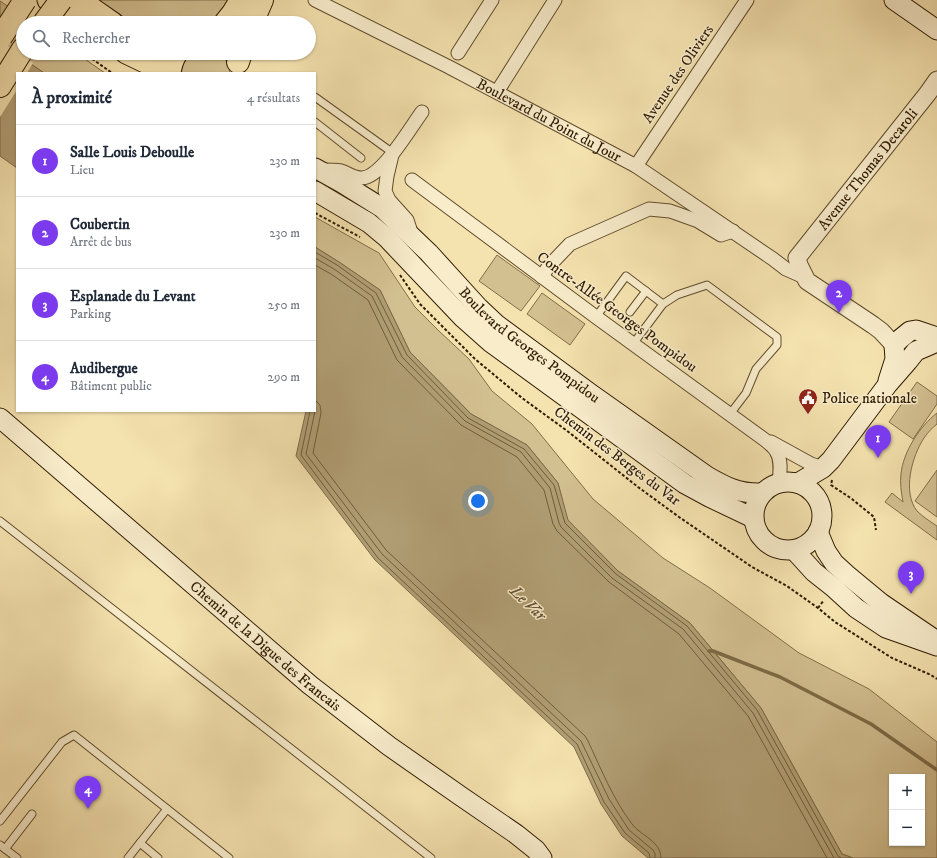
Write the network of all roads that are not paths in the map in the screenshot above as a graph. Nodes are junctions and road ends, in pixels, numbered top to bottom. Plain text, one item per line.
1 (20, 0) edge
2 (25, 0) edge
3 (48, 0) edge
4 (52, 0) edge
5 (62, 0) edge
6 (80, 0) edge
7 (241, 0) edge
8 (262, 0) edge
9 (315, 0) edge
10 (492, 0) edge
11 (555, 0) edge
12 (747, 0) edge
13 (894, 0) edge
14 (43, 16) edge
15 (49, 16) edge
16 (71, 16) edge
17 (103, 16) edge
18 (231, 16) edge
19 (255, 16) edge
20 (937, 30) edge
21 (1, 38) edge
22 (458, 53) dead end
23 (16, 60) edge
24 (141, 60) edge
25 (174, 60) edge
26 (162, 72) edge
27 (170, 72) edge
28 (0, 86) edge
29 (934, 91) edge
30 (497, 92) junction
31 (316, 98) edge
32 (422, 112) dead end
33 (316, 123) edge
34 (393, 153) junction
35 (361, 158) dead end
36 (636, 166) junction
37 (317, 169) edge
38 (412, 180) dead end
39 (316, 192) edge
40 (733, 231) junction
41 (412, 236) junction
42 (797, 258) junction
43 (773, 259) junction
44 (542, 277) junction
45 (804, 277) junction
46 (646, 291) junction
47 (663, 304) junction
48 (630, 312) dead end
49 (596, 317) junction
50 (913, 331) junction
51 (937, 337) edge
52 (937, 342) edge
53 (633, 344) junction
54 (894, 346) junction
55 (916, 351) junction
56 (888, 384) junction
57 (730, 414) junction
58 (0, 418) edge
59 (766, 440) junction
60 (827, 464) junction
61 (779, 483) junction
62 (798, 484) junction
63 (762, 493) junction
64 (818, 500) junction
65 (753, 518) junction
66 (0, 521) edge
67 (818, 532) junction
68 (794, 550) junction
69 (937, 642) edge
70 (937, 646) edge
71 (167, 809) junction
72 (32, 814) dead end
73 (0, 821) edge
74 (140, 843) junction
75 (2, 847) edge
76 (16, 858) edge
77 (128, 858) edge
78 (158, 858) edge
79 (229, 858) edge
80 (431, 858) edge
81 (542, 858) edge

1 - 21 highway, bridge
2 - 21 highway, bridge
3 - 16 main road
4 - 14 highway
5 - 15 highway, bridge
6 - 17 main road
7 - 18 highway
8 - 19 highway
9 - 30 street, Boulevard du Point du Jour
10 - 22 street
11 - 30 street
12 - 36 street, Avenue des Oliviers
13 - 20 main road
23 - 28 highway
24 - 26 main road
25 - 27 main road
29 - 42 street, Avenue Thomas Decaroli
30 - 36 street, Boulevard du Point du Jour
31 - 34 lane
32 - 34 street
33 - 35 lane
34 - 37 street
34 - 41 street
36 - 40 street, Boulevard du Point du Jour
37 - 41 main road, Boulevard Georges Pompidou
38 - 44 street, Contre-Allée Georges Pompidou
39 - 65 main road, Boulevard Georges Pompidou
40 - 43 street, Boulevard du Point du Jour
40 - 44 street
41 - 63 main road, Boulevard Georges Pompidou
42 - 43 street
42 - 45 street
43 - 45 street, Boulevard du Point du Jour
44 - 49 street, Contre-Allée Georges Pompidou
45 - 54 street, Boulevard du Point du Jour
46 - 47 lane
46 - 48 lane
46 - 49 lane
47 - 53 lane
47 - 57 lane
49 - 53 street, Contre-Allée Georges Pompidou
50 - 51 main road
50 - 54 main road
50 - 55 main road
52 - 55 main road
53 - 57 street, Contre-Allée Georges Pompidou
54 - 55 main road
54 - 56 main road
55 - 56 main road
56 - 60 main road
57 - 59 street, Contre-Allée Georges Pompidou
58 - 81 main road, Chemin de la Digue des Francais
59 - 60 street
59 - 61 street, Contre-Allée Georges Pompidou
60 - 62 main road
60 - 64 main road
61 - 62 main road
61 - 63 main road
62 - 64 main road
63 - 65 main road
64 - 67 main road
65 - 68 main road
66 - 80 lane
67 - 68 main road
67 - 69 main road
68 - 70 main road
71 - 73 lane
71 - 74 lane
71 - 79 lane
72 - 75 lane
74 - 77 lane
74 - 78 lane
75 - 76 lane

